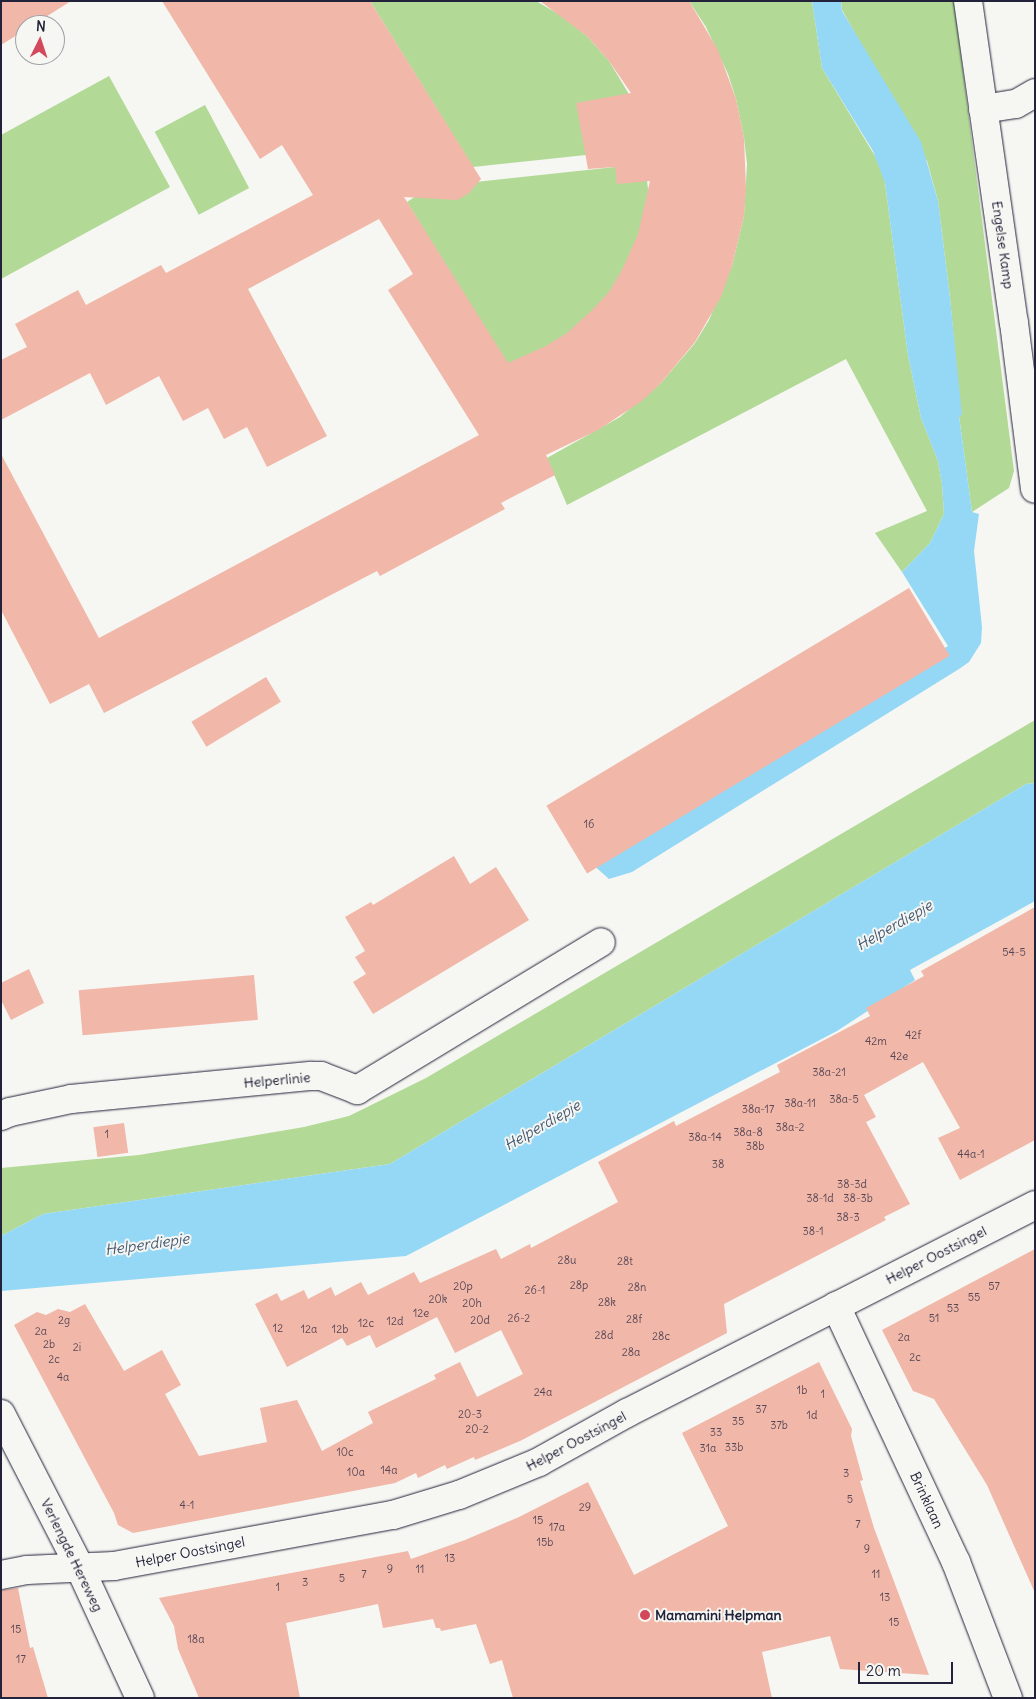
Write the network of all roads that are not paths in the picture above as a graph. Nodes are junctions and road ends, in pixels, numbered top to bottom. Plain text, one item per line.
1 (968, 1) edge
2 (1035, 93) edge
3 (983, 109) junction
4 (1033, 460) edge
5 (1035, 489) edge
6 (601, 942) dead end
7 (1, 1116) edge
8 (1035, 1205) edge
9 (836, 1306) junction
10 (1, 1414) edge
11 (80, 1568) junction
12 (1, 1575) edge
13 (140, 1698) edge
14 (1008, 1698) edge

1 - 3 street, Engelse Kamp
2 - 3 street
3 - 4 street, Engelse Kamp
4 - 5 street, Engelse Kamp
6 - 7 street, Helperlinie
8 - 9 street, Helper Oostsingel
9 - 11 street, Helper Oostsingel
9 - 14 street, Brinklaan
10 - 11 street, Verlengde Hereweg
11 - 12 street, Helper Oostsingel
11 - 13 street, Verlengde Hereweg

